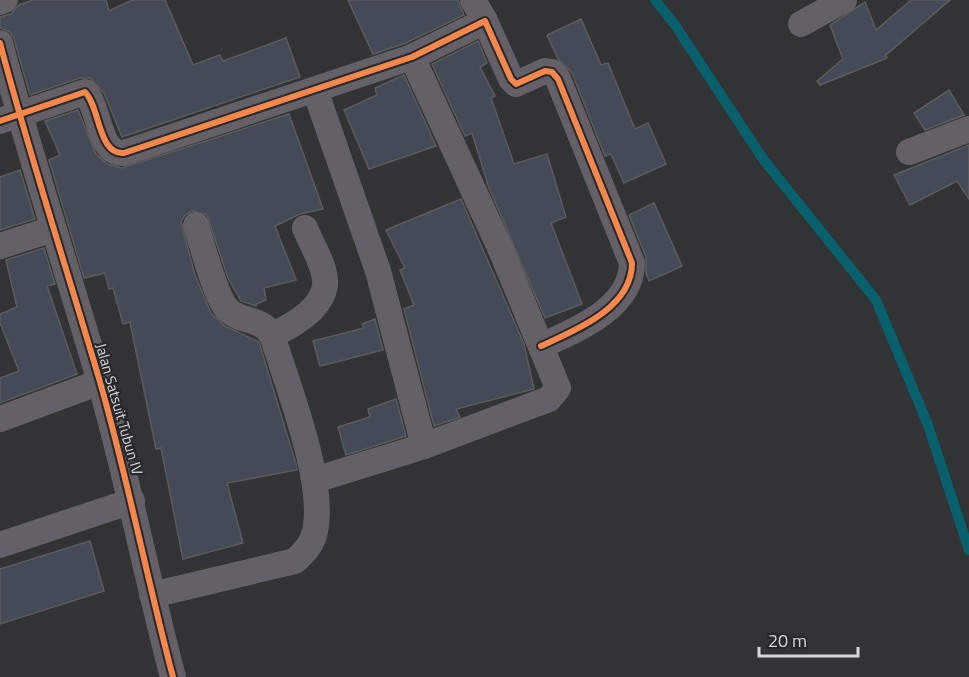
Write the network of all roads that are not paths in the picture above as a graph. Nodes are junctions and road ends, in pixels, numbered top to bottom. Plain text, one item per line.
1 (5, 0) edge
2 (844, 0) edge
3 (0, 2) edge
4 (479, 11) edge
5 (801, 24) dead end
6 (0, 43) edge
7 (412, 57) junction
8 (315, 90) junction
9 (9, 118) edge
10 (969, 129) edge
11 (909, 152) dead end
12 (196, 225) dead end
13 (304, 228) dead end
14 (53, 229) junction
15 (0, 246) edge
16 (272, 334) junction
17 (541, 346) junction
18 (100, 382) junction
19 (0, 419) edge
20 (424, 446) junction
21 (315, 480) junction
22 (132, 501) junction
23 (0, 545) edge
24 (153, 596) junction
25 (173, 677) edge

1 - 3 street
2 - 5 street
4 - 7 street
4 - 17 street
6 - 9 street, Jalan Satsuit Tubun IV
7 - 8 street
7 - 17 street
8 - 9 street
8 - 20 street
9 - 14 street, Jalan Satsuit Tubun IV
10 - 11 street
12 - 16 street
13 - 16 street
14 - 15 street
14 - 18 street, Jalan Satsuit Tubun IV
16 - 21 street
17 - 20 street
18 - 19 street
18 - 22 street, Jalan Satsuit Tubun IV
20 - 21 street
21 - 24 street
22 - 23 street
22 - 24 street, Jalan Satsuit Tubun IV
24 - 25 street, Jalan Satsuit Tubun IV

